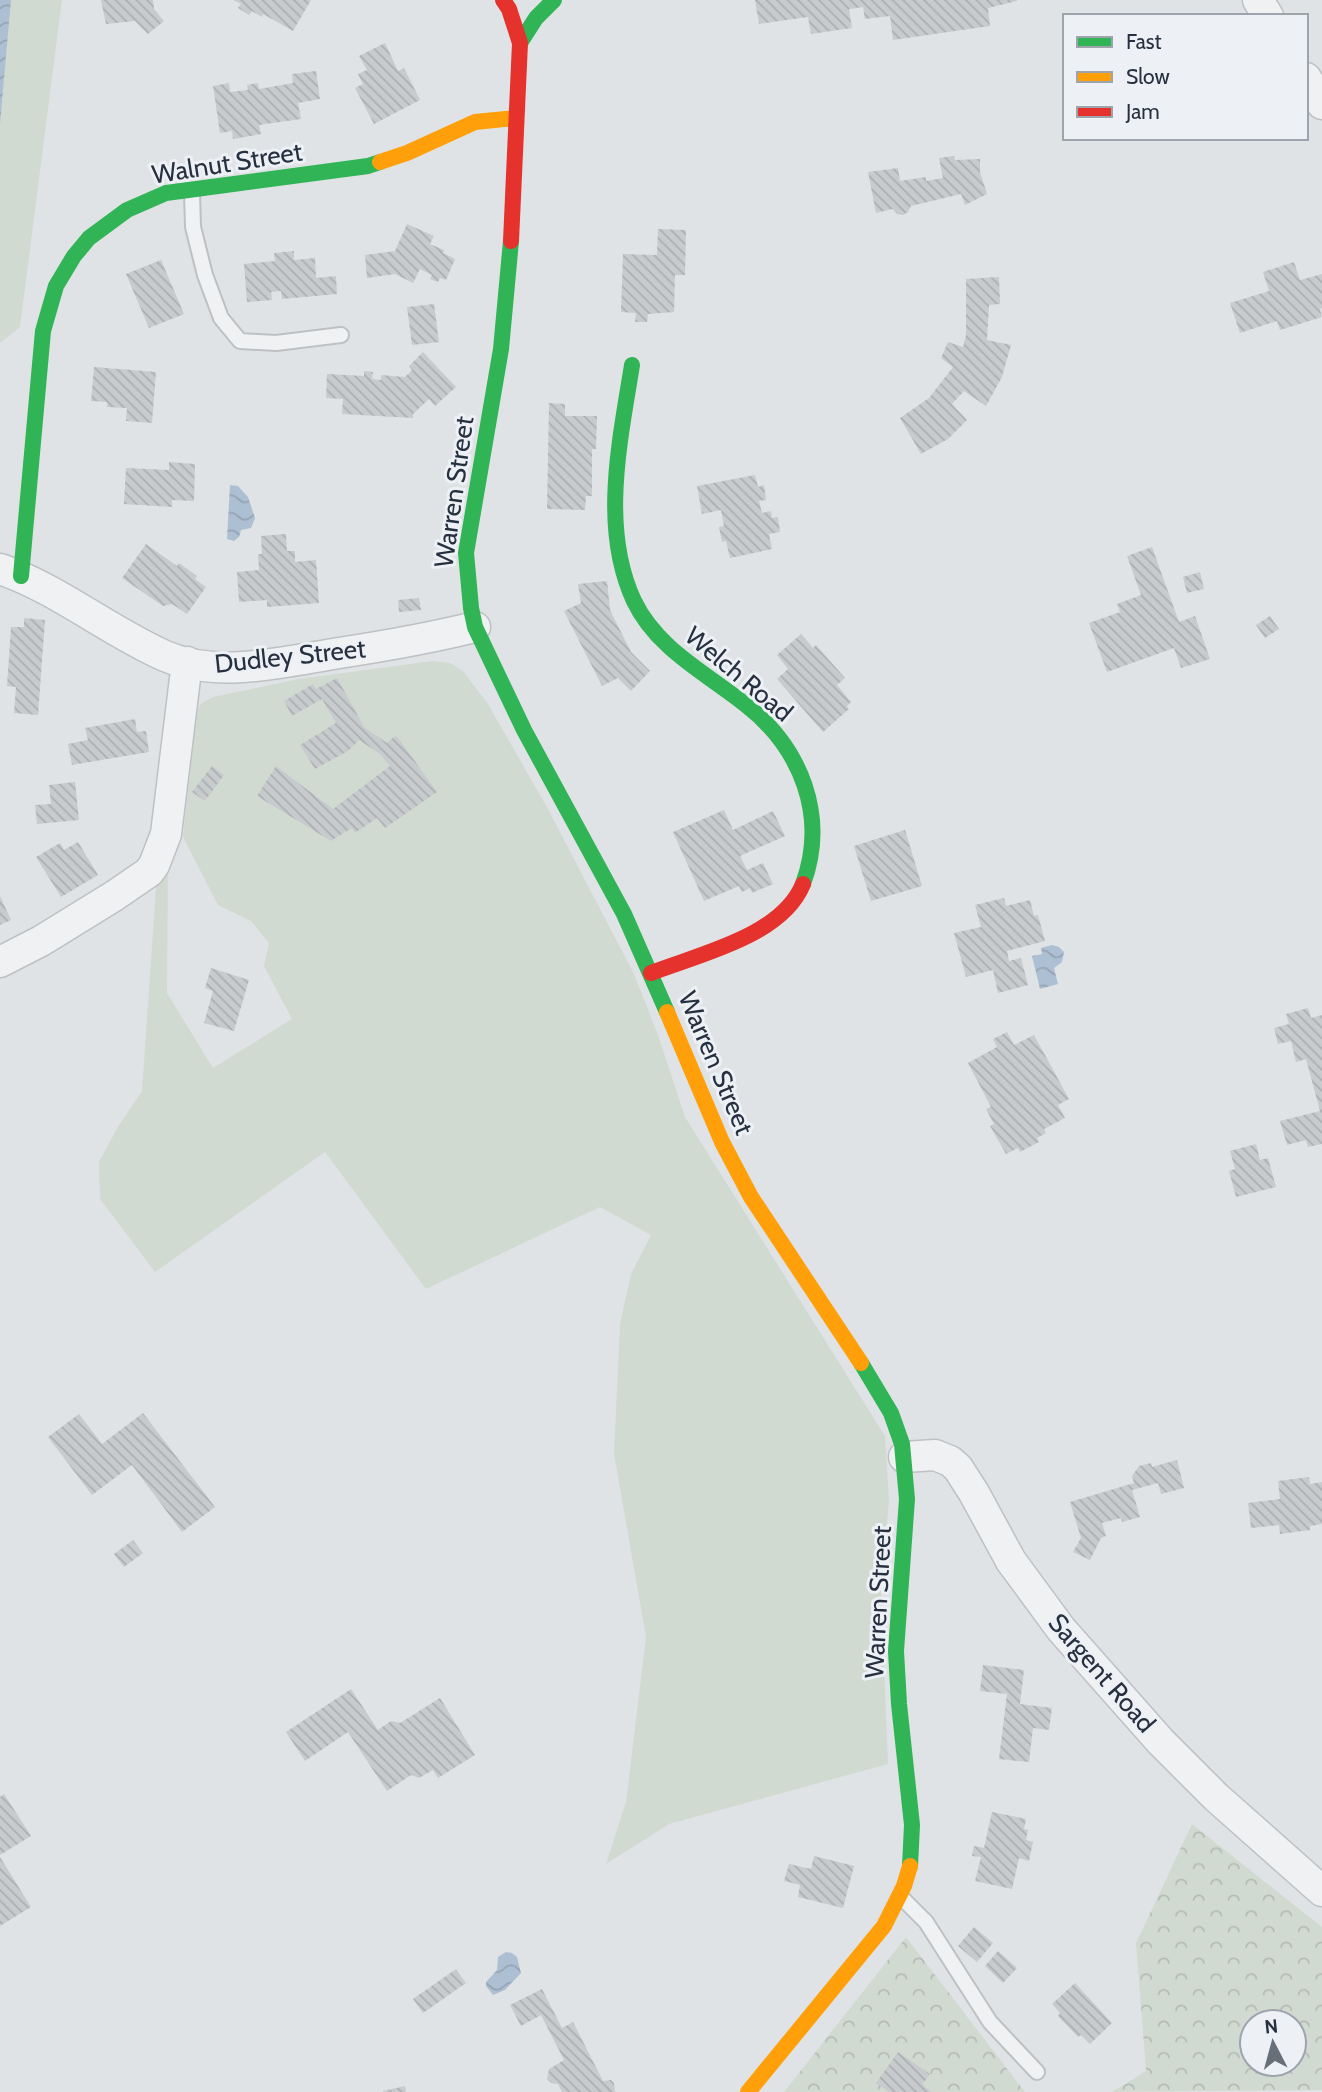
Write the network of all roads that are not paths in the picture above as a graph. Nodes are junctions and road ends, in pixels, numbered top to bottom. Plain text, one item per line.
1 (503, 0) edge
2 (554, 0) edge
3 (520, 43) junction
4 (1308, 81) edge
5 (1322, 104) edge
6 (516, 118) junction
7 (193, 188) junction
8 (341, 335) dead end
9 (632, 365) dead end
10 (10, 572) edge
11 (475, 627) junction
12 (187, 662) junction
13 (0, 962) edge
14 (652, 973) junction
15 (904, 1457) junction
16 (1322, 1891) edge
17 (900, 1896) junction
18 (1037, 2072) dead end
19 (748, 2092) edge

1 - 3 street, Warren Street
2 - 3 street
3 - 6 street, Warren Street
4 - 5 street
6 - 7 street, Walnut Street
6 - 11 street, Warren Street
7 - 8 lane
7 - 10 street, Walnut Street
9 - 14 street, Welch Road
10 - 12 street, Dudley Street
11 - 12 street, Dudley Street
11 - 14 street, Warren Street
12 - 13 street
14 - 15 street, Warren Street
15 - 16 street, Sargent Road
15 - 17 street, Warren Street
17 - 18 lane
17 - 19 street, Warren Street

